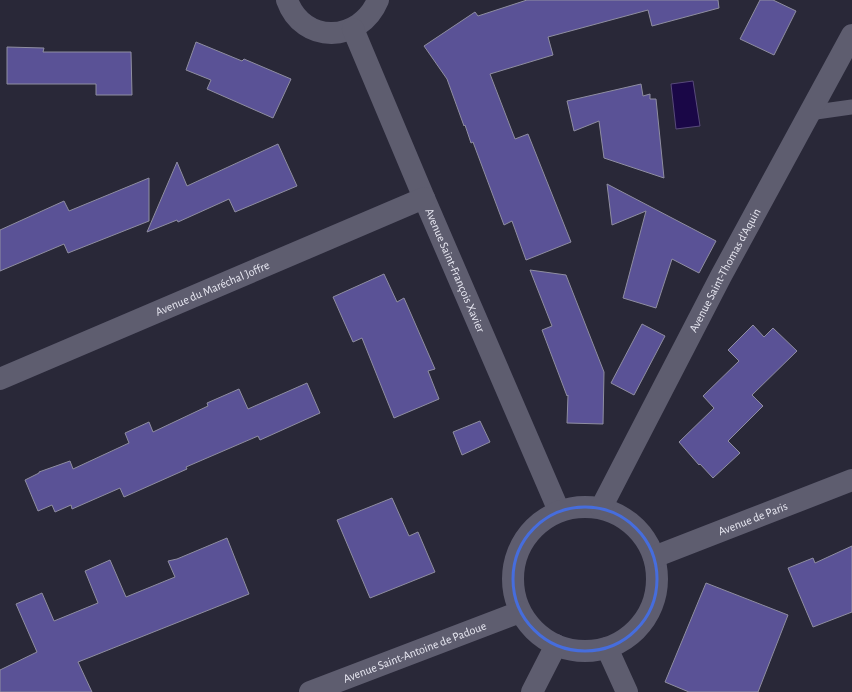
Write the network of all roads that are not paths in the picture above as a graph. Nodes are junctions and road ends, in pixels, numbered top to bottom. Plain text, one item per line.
1 (287, 0) edge
2 (378, 0) edge
3 (353, 29) junction
4 (852, 35) edge
5 (852, 107) edge
6 (809, 113) junction
7 (424, 198) junction
8 (0, 379) edge
9 (852, 480) edge
10 (601, 508) junction
11 (559, 511) junction
12 (654, 556) junction
13 (520, 612) junction
14 (556, 645) junction
15 (608, 648) junction
16 (310, 692) edge
17 (532, 692) edge
18 (627, 692) edge

1 - 3 street
2 - 3 street
3 - 7 street, Avenue Saint-François Xavier
4 - 6 street, Avenue Saint-Thomas d'Aquin
5 - 6 lane
6 - 10 street, Avenue Saint-Thomas d'Aquin
7 - 8 street, Avenue du Maréchal Joffre
7 - 11 street, Avenue Saint-François Xavier
9 - 12 street, Avenue de Paris
10 - 11 street
10 - 12 street
11 - 13 street
12 - 15 street
13 - 14 street
13 - 16 street, Avenue Saint-Antoine de Padoue
14 - 15 street
14 - 17 street
15 - 18 street

